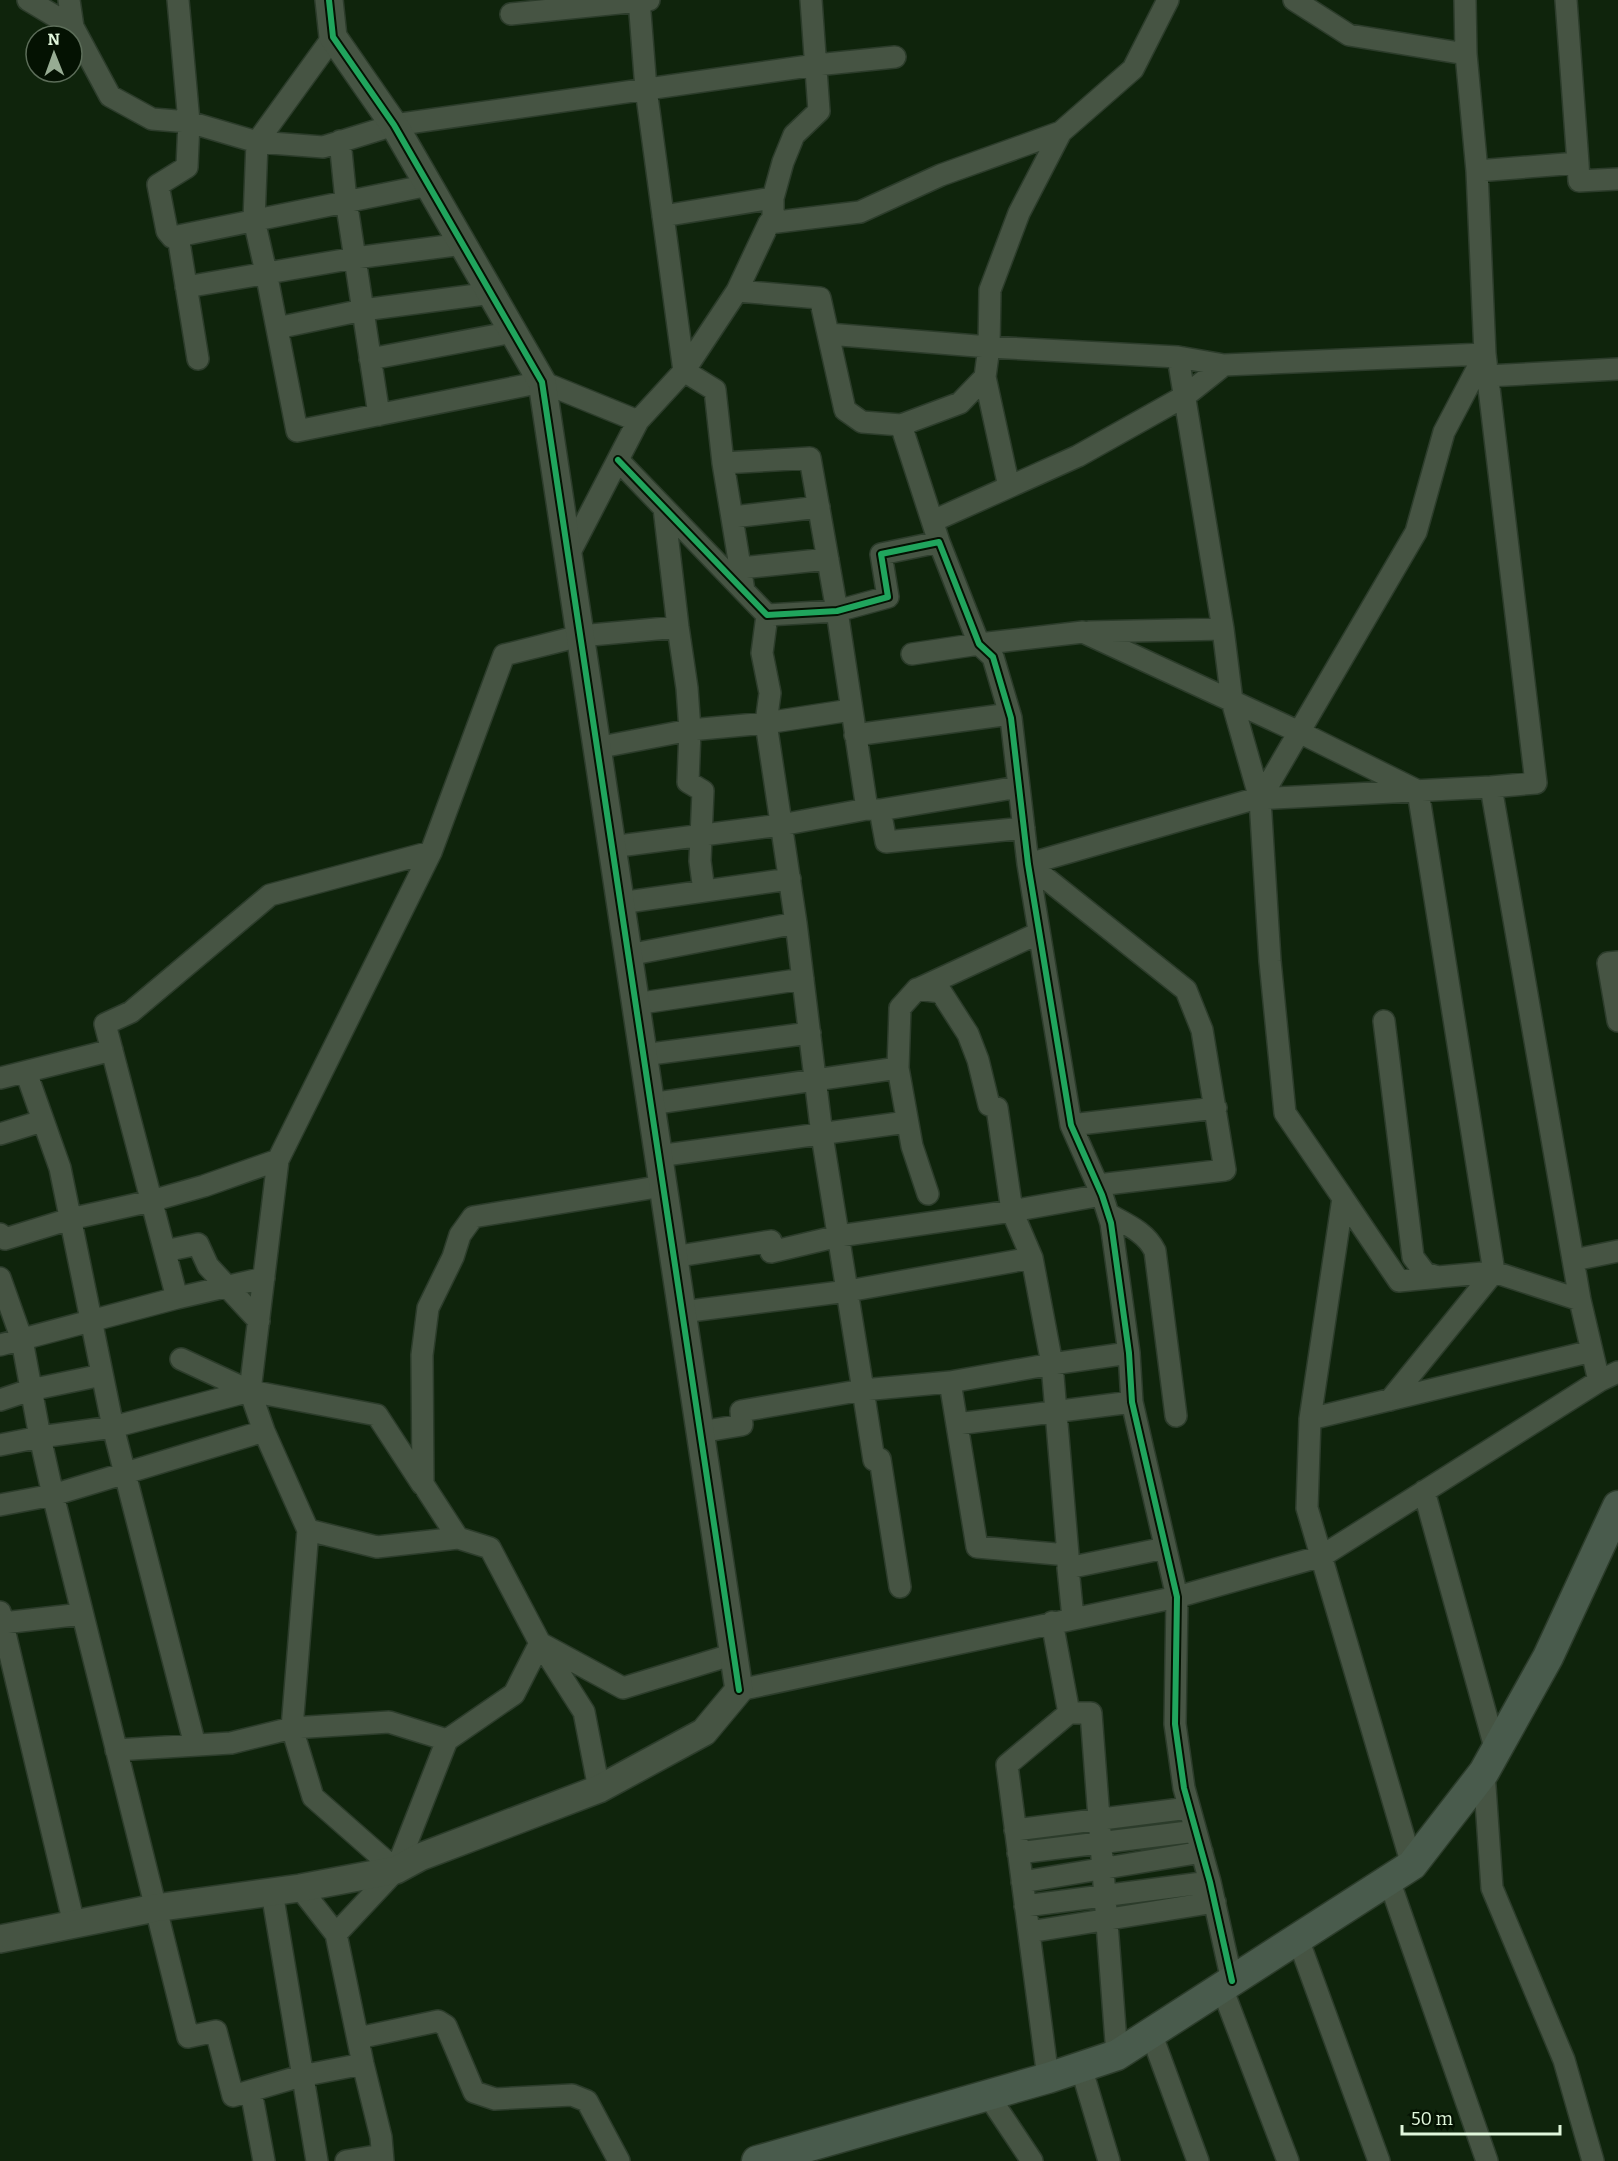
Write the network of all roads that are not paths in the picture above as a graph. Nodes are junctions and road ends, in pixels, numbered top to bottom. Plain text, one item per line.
1 (69, 0) edge
2 (178, 0) edge
3 (329, 0) edge
4 (643, 0) edge
5 (811, 0) edge
6 (1168, 0) edge
7 (1294, 0) edge
8 (1465, 0) edge
9 (1566, 0) edge
10 (32, 1) edge
11 (511, 14) dead end
12 (68, 24) edge
13 (73, 24) edge
14 (333, 37) junction
15 (84, 48) edge
16 (1466, 54) junction
17 (895, 57) dead end
18 (816, 65) junction
19 (646, 89) junction
20 (189, 122) junction
21 (394, 125) junction
22 (1061, 132) junction
23 (340, 141) junction
24 (257, 142) junction
25 (1578, 163) junction
26 (1477, 171) junction
27 (1618, 179) edge
28 (429, 185) junction
29 (773, 198) junction
30 (346, 200) junction
31 (663, 216) junction
32 (254, 220) junction
33 (773, 222) junction
34 (178, 236) junction
35 (463, 244) junction
36 (355, 258) junction
37 (266, 272) junction
38 (186, 287) junction
39 (737, 291) junction
40 (492, 293) junction
41 (363, 310) junction
42 (277, 328) junction
43 (513, 332) junction
44 (828, 334) junction
45 (989, 347) junction
46 (1485, 354) junction
47 (1178, 357) junction
48 (198, 359) dead end
49 (370, 359) junction
50 (1224, 365) junction
51 (1618, 369) edge
52 (684, 371) junction
53 (1487, 376) junction
54 (985, 377) junction
55 (542, 382) junction
56 (1185, 396) junction
57 (379, 415) junction
58 (638, 421) junction
59 (901, 425) junction
60 (618, 460) junction
61 (723, 463) junction
62 (1010, 487) junction
63 (819, 507) junction
64 (664, 508) junction
65 (733, 517) junction
66 (933, 521) junction
67 (939, 542) junction
68 (568, 556) junction
69 (828, 559) junction
70 (741, 568) junction
71 (744, 591) junction
72 (837, 611) junction
73 (767, 615) junction
74 (678, 627) junction
75 (1223, 629) junction
76 (1083, 632) junction
77 (580, 636) junction
78 (979, 644) junction
79 (912, 654) dead end
80 (1232, 701) junction
81 (851, 710) junction
82 (1010, 714) junction
83 (766, 723) junction
84 (690, 730) junction
85 (1299, 732) junction
86 (855, 735) junction
87 (596, 748) junction
88 (1018, 787) junction
89 (1491, 787) junction
90 (1418, 791) junction
91 (1260, 799) junction
92 (874, 810) junction
93 (781, 825) junction
94 (1024, 828) junction
95 (701, 835) junction
96 (611, 847) junction
97 (431, 852) junction
98 (1028, 864) junction
99 (790, 879) junction
100 (704, 891) junction
101 (620, 903) junction
102 (796, 923) junction
103 (1040, 933) junction
104 (628, 955) junction
105 (1618, 962) edge
106 (803, 979) junction
107 (917, 989) junction
108 (635, 1004) junction
109 (1618, 1020) edge
110 (1384, 1021) dead end
111 (810, 1033) junction
112 (112, 1050) junction
113 (643, 1055) junction
114 (898, 1068) junction
115 (26, 1072) junction
116 (0, 1078) edge
117 (816, 1080) junction
118 (650, 1104) junction
119 (1216, 1107) junction
120 (42, 1121) junction
121 (907, 1122) junction
122 (1071, 1125) junction
123 (0, 1134) edge
124 (822, 1135) junction
125 (658, 1156) junction
126 (278, 1160) junction
127 (663, 1186) junction
128 (928, 1194) dead end
129 (1103, 1198) junction
130 (1343, 1198) junction
131 (151, 1201) junction
132 (1012, 1211) junction
133 (70, 1219) junction
134 (0, 1234) edge
135 (839, 1236) junction
136 (165, 1251) junction
137 (1618, 1251) edge
138 (673, 1257) junction
139 (1032, 1258) junction
140 (1574, 1260) junction
141 (1494, 1272) junction
142 (0, 1278) edge
143 (264, 1278) junction
144 (227, 1286) junction
145 (848, 1291) junction
146 (177, 1298) junction
147 (1580, 1300) junction
148 (682, 1312) junction
149 (258, 1321) junction
150 (91, 1322) junction
151 (22, 1340) junction
152 (0, 1345) edge
153 (1592, 1351) junction
154 (1129, 1353) junction
155 (182, 1359) dead end
156 (1052, 1364) junction
157 (1618, 1371) edge
158 (102, 1375) junction
159 (1599, 1381) junction
160 (950, 1382) junction
161 (30, 1390) junction
162 (863, 1390) junction
163 (250, 1391) junction
164 (0, 1400) edge
165 (1390, 1400) junction
166 (1132, 1402) junction
167 (1056, 1410) junction
168 (1176, 1416) dead end
169 (1310, 1419) junction
170 (957, 1424) junction
171 (113, 1428) junction
172 (264, 1431) junction
173 (700, 1432) junction
174 (40, 1437) junction
175 (0, 1445) edge
176 (125, 1474) junction
177 (423, 1484) junction
178 (1424, 1491) junction
179 (53, 1495) junction
180 (0, 1505) edge
181 (1618, 1506) edge
182 (308, 1530) junction
183 (458, 1538) junction
184 (1165, 1548) junction
185 (1322, 1556) junction
186 (1068, 1562) junction
187 (900, 1587) dead end
188 (1177, 1597) junction
189 (82, 1614) junction
190 (1, 1618) edge
191 (1063, 1620) junction
192 (540, 1642) junction
193 (734, 1654) junction
194 (739, 1690) junction
195 (1069, 1713) junction
196 (292, 1728) junction
197 (447, 1740) junction
198 (195, 1745) junction
199 (116, 1750) junction
200 (1490, 1762) junction
201 (599, 1789) junction
202 (1189, 1808) junction
203 (1099, 1819) junction
204 (1015, 1830) junction
205 (1196, 1831) junction
206 (1101, 1843) junction
207 (1018, 1852) junction
208 (1202, 1852) junction
209 (1103, 1869) junction
210 (396, 1870) junction
211 (1401, 1873) junction
212 (1022, 1882) junction
213 (300, 1888) junction
214 (272, 1892) junction
215 (1213, 1892) junction
216 (1105, 1894) junction
217 (1025, 1906) junction
218 (154, 1908) junction
219 (1107, 1921) junction
220 (74, 1924) junction
221 (1029, 1932) junction
222 (336, 1934) junction
223 (0, 1939) edge
224 (1298, 1939) junction
225 (1227, 1984) junction
226 (1151, 2033) junction
227 (358, 2038) junction
228 (1117, 2055) junction
229 (363, 2064) junction
230 (1081, 2067) junction
231 (301, 2076) junction
232 (1048, 2078) junction
233 (251, 2091) junction
234 (988, 2095) junction
235 (382, 2158) edge
236 (264, 2161) edge
237 (317, 2161) edge
238 (346, 2161) edge
239 (619, 2161) edge
240 (757, 2161) edge
241 (1032, 2161) edge
242 (1108, 2161) edge
243 (1198, 2161) edge
244 (1288, 2161) edge
245 (1380, 2161) edge
246 (1487, 2161) edge
247 (1593, 2161) edge

1 - 13 street
2 - 20 street
3 - 14 street
4 - 11 street
4 - 19 street
5 - 18 street
6 - 22 street
7 - 16 street
8 - 16 street
9 - 25 street
10 - 12 street
14 - 21 street
14 - 24 street
15 - 20 street
16 - 26 street
17 - 18 street
18 - 19 street
18 - 29 street
19 - 21 street
19 - 31 street
20 - 24 street
20 - 34 street
21 - 23 street
21 - 28 street
22 - 33 street
22 - 45 street
23 - 24 street
23 - 30 street
24 - 32 street
25 - 26 street
25 - 27 street
26 - 46 street
28 - 30 street
28 - 35 street
29 - 31 street
29 - 33 street
30 - 32 street
30 - 36 street
31 - 52 street
32 - 34 street
32 - 37 street
33 - 39 street
34 - 38 street
35 - 36 street
35 - 40 street
36 - 37 street
36 - 41 street
37 - 38 street
37 - 42 street
38 - 48 street
39 - 44 street
39 - 52 street
40 - 41 street
40 - 43 street
41 - 42 street
41 - 49 street
42 - 57 street
43 - 49 street
43 - 55 street
44 - 45 street
44 - 59 street
45 - 47 street
45 - 54 street
46 - 50 street
46 - 53 street
46 - 85 street
47 - 50 street
47 - 56 street
49 - 57 street
50 - 56 street
51 - 53 street
52 - 58 street
52 - 61 street
53 - 89 street
54 - 59 street
54 - 62 street
55 - 57 street
55 - 58 street
55 - 68 street
56 - 62 street
56 - 75 street
58 - 60 street
59 - 66 street
60 - 64 street
60 - 68 street
61 - 63 street
61 - 65 street
62 - 66 street
63 - 65 street
63 - 69 street
64 - 71 street
64 - 74 street
65 - 70 street
66 - 67 street
67 - 72 street
67 - 78 street
68 - 77 street
69 - 70 street
69 - 72 street
70 - 71 street
71 - 73 street
72 - 73 street
72 - 81 street
73 - 83 street
74 - 77 street
74 - 84 street
75 - 76 street
75 - 80 street
76 - 78 street
76 - 80 street
77 - 87 street
77 - 97 street
78 - 79 street
78 - 82 street
80 - 85 street
80 - 91 street
81 - 83 street
81 - 86 street
82 - 86 street
82 - 88 street
83 - 84 street
83 - 93 street
84 - 87 street
84 - 95 street
85 - 90 street
85 - 91 street
86 - 92 street
87 - 96 street
88 - 92 street
88 - 94 street
89 - 90 street
89 - 140 street
90 - 91 street
90 - 141 street
91 - 98 street
91 - 130 street
92 - 93 street
92 - 94 street
93 - 95 street
93 - 99 street
94 - 98 street
95 - 96 street
95 - 100 street
96 - 101 street
97 - 112 street
97 - 126 street
98 - 103 street
98 - 119 street
99 - 100 street
99 - 102 street
100 - 101 street
101 - 104 street
102 - 104 street
102 - 106 street
103 - 107 street
103 - 122 street
104 - 108 street
105 - 109 street
106 - 108 street
106 - 111 street
107 - 114 street
107 - 132 street
108 - 113 street
110 - 141 street
111 - 113 street
111 - 117 street
112 - 115 street
112 - 131 street
113 - 118 street
114 - 117 street
114 - 121 street
115 - 116 street
115 - 120 street
117 - 118 street
117 - 124 street
118 - 125 street
119 - 122 street
119 - 129 street
120 - 123 street
120 - 133 street
121 - 124 street
121 - 128 street
122 - 129 street
124 - 125 street
124 - 135 street
125 - 127 street
126 - 131 street
126 - 143 street
127 - 138 street
127 - 177 street
129 - 132 street
129 - 154 street
129 - 168 street
130 - 141 street
130 - 169 street
131 - 133 street
131 - 136 street
132 - 135 street
132 - 139 street
133 - 134 street
133 - 150 street
135 - 138 street
135 - 145 street
136 - 144 street
136 - 146 street
137 - 140 street
138 - 148 street
139 - 145 street
139 - 156 street
140 - 147 street
141 - 147 street
141 - 165 street
142 - 151 street
143 - 144 street
143 - 149 street
144 - 146 street
144 - 149 street
145 - 148 street
145 - 162 street
146 - 150 street
147 - 153 street
148 - 173 street
149 - 163 street
150 - 151 street
150 - 158 street
151 - 152 street
151 - 161 street
153 - 159 street
153 - 165 street
154 - 156 street
154 - 166 street
155 - 163 street
156 - 160 street
156 - 167 street
157 - 159 street
158 - 161 street
158 - 171 street
159 - 178 street
160 - 162 street
160 - 170 street
161 - 164 street
161 - 174 street
162 - 173 street
162 - 187 street
163 - 171 street
163 - 172 street
163 - 177 street
165 - 169 street
166 - 167 street
166 - 184 street
167 - 170 street
167 - 186 street
169 - 185 street
170 - 186 street
171 - 174 street
171 - 176 street
172 - 176 street
172 - 182 street
173 - 193 street
174 - 175 street
174 - 179 street
176 - 179 street
176 - 198 street
177 - 183 street
178 - 185 street
178 - 200 street
179 - 180 street
179 - 189 street
181 - 200 main road
182 - 183 street
182 - 196 street
183 - 192 street
184 - 186 street
184 - 188 street
185 - 188 street
185 - 211 street
186 - 191 street
188 - 191 street
188 - 202 street
189 - 190 street
189 - 199 street
190 - 220 street
191 - 194 street
191 - 195 street
192 - 193 street
192 - 197 street
192 - 201 street
193 - 194 street
194 - 201 street
195 - 203 street
195 - 204 street
196 - 197 street
196 - 198 street
196 - 210 street
197 - 210 street
198 - 199 street
199 - 218 street
200 - 211 main road
200 - 247 street
201 - 210 street
202 - 203 street
202 - 205 street
203 - 204 street
203 - 206 street
204 - 207 street
205 - 206 street
205 - 208 street
206 - 207 street
206 - 209 street
207 - 212 street
208 - 209 street
208 - 215 street
209 - 212 street
209 - 216 street
210 - 213 street
210 - 222 street
211 - 224 main road
211 - 246 street
212 - 217 street
213 - 214 street
213 - 222 street
214 - 218 street
214 - 231 street
215 - 216 street
215 - 219 street
215 - 225 street
216 - 217 street
216 - 219 street
217 - 221 street
218 - 220 street
218 - 233 street
219 - 221 street
219 - 228 street
220 - 223 street
221 - 232 street
222 - 227 street
224 - 225 main road
224 - 245 street
225 - 226 main road
225 - 244 street
226 - 228 main road
226 - 243 street
227 - 229 street
227 - 239 street
228 - 230 main road
229 - 231 street
229 - 235 street
230 - 232 main road
230 - 242 street
231 - 233 street
231 - 237 street
232 - 234 main road
233 - 236 street
234 - 240 main road
234 - 241 street
235 - 238 street

